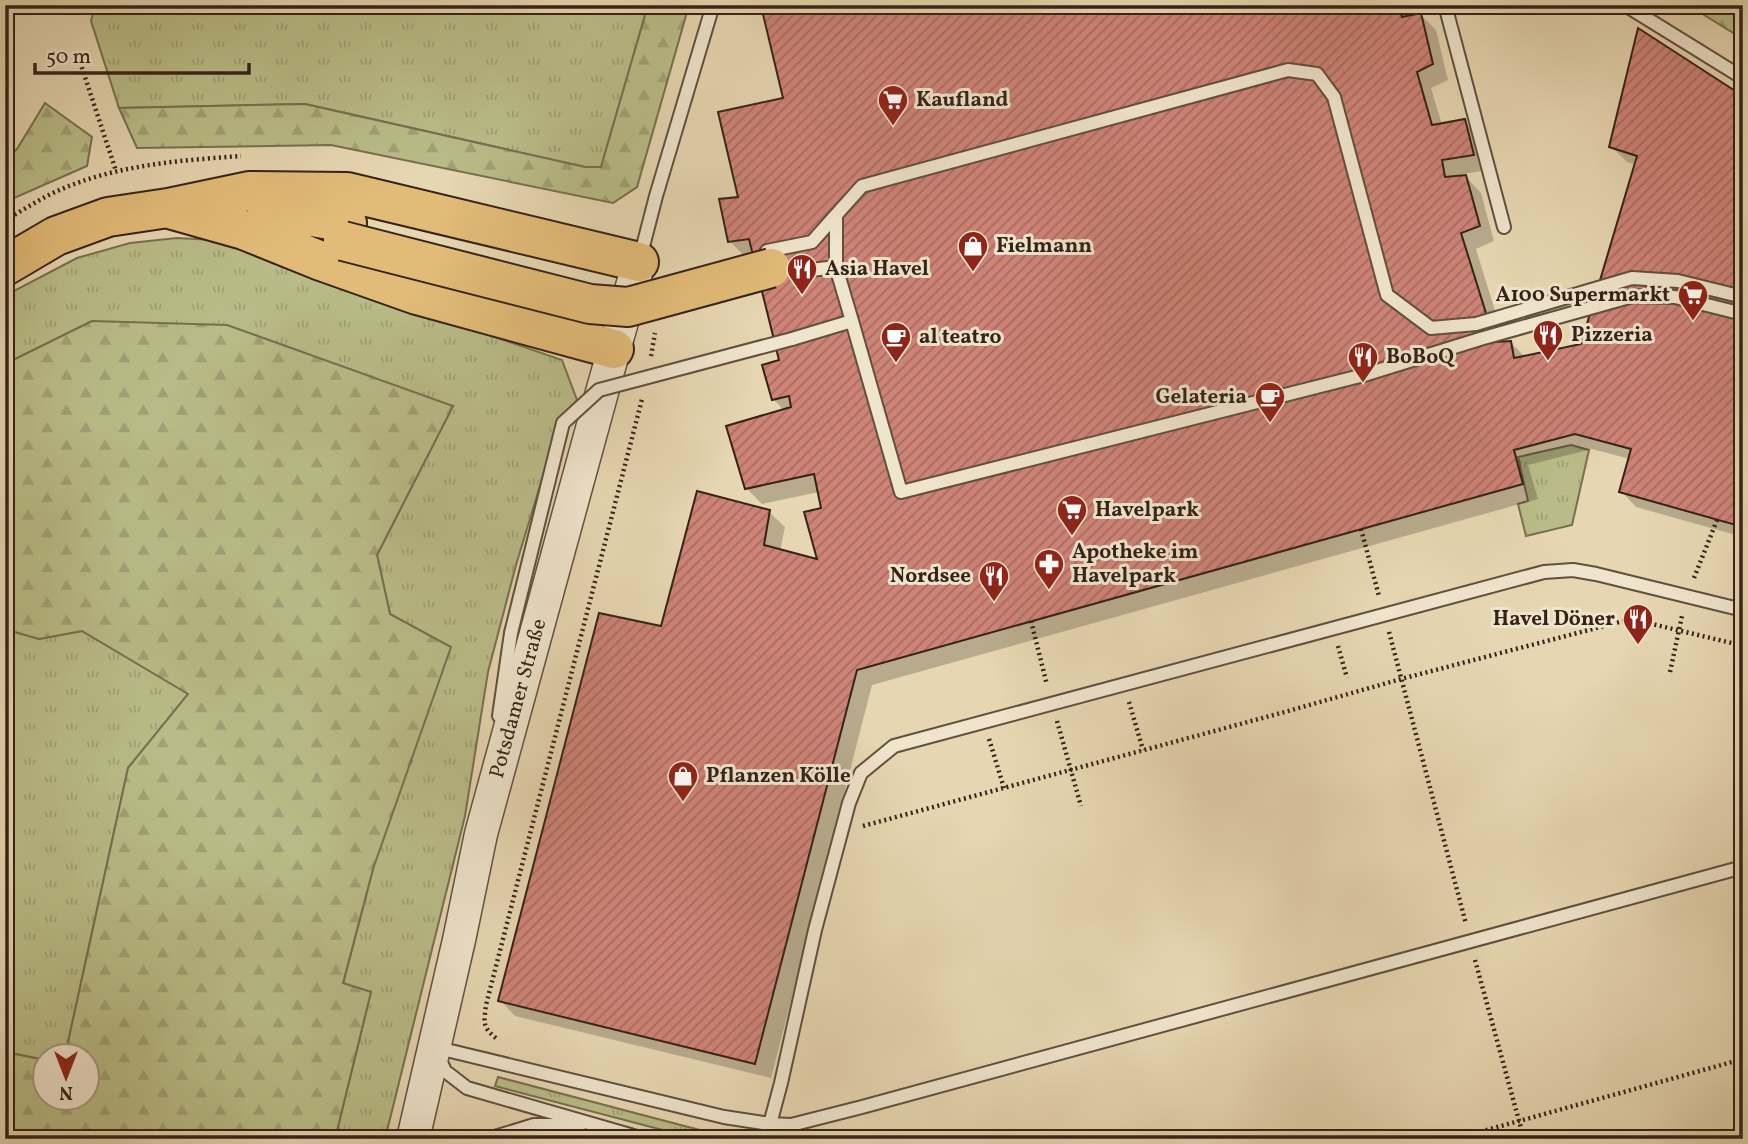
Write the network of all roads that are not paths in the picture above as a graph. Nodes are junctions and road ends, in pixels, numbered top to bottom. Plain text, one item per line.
1 (713, 5) edge
2 (1445, 5) edge
3 (1625, 5) edge
4 (1743, 78) edge
5 (167, 208) junction
6 (836, 215) junction
7 (1504, 227) dead end
8 (769, 260) junction
9 (639, 262) junction
10 (5, 266) edge
11 (836, 267) junction
12 (1743, 297) edge
13 (1743, 314) edge
14 (852, 321) junction
15 (614, 349) junction
16 (1743, 610) edge
17 (481, 834) junction
18 (1743, 867) edge
19 (434, 1046) junction
20 (591, 1123) junction
21 (770, 1124) junction
22 (413, 1139) edge
23 (488, 1139) edge
24 (644, 1139) edge
25 (766, 1139) edge

1 - 9 lane
2 - 7 lane
3 - 4 lane
5 - 8 highway
5 - 9 highway
5 - 10 highway
5 - 15 highway
6 - 8 lane
6 - 11 lane
6 - 12 lane
8 - 11 lane
9 - 15 street, Potsdamer Straße
11 - 14 lane
13 - 14 lane
14 - 17 lane, bridge
15 - 17 street, Potsdamer Straße
16 - 21 lane
17 - 19 street, Potsdamer Straße
18 - 21 lane
19 - 20 lane
19 - 21 lane
19 - 22 street, Potsdamer Straße
20 - 23 lane
20 - 24 lane
21 - 25 lane

